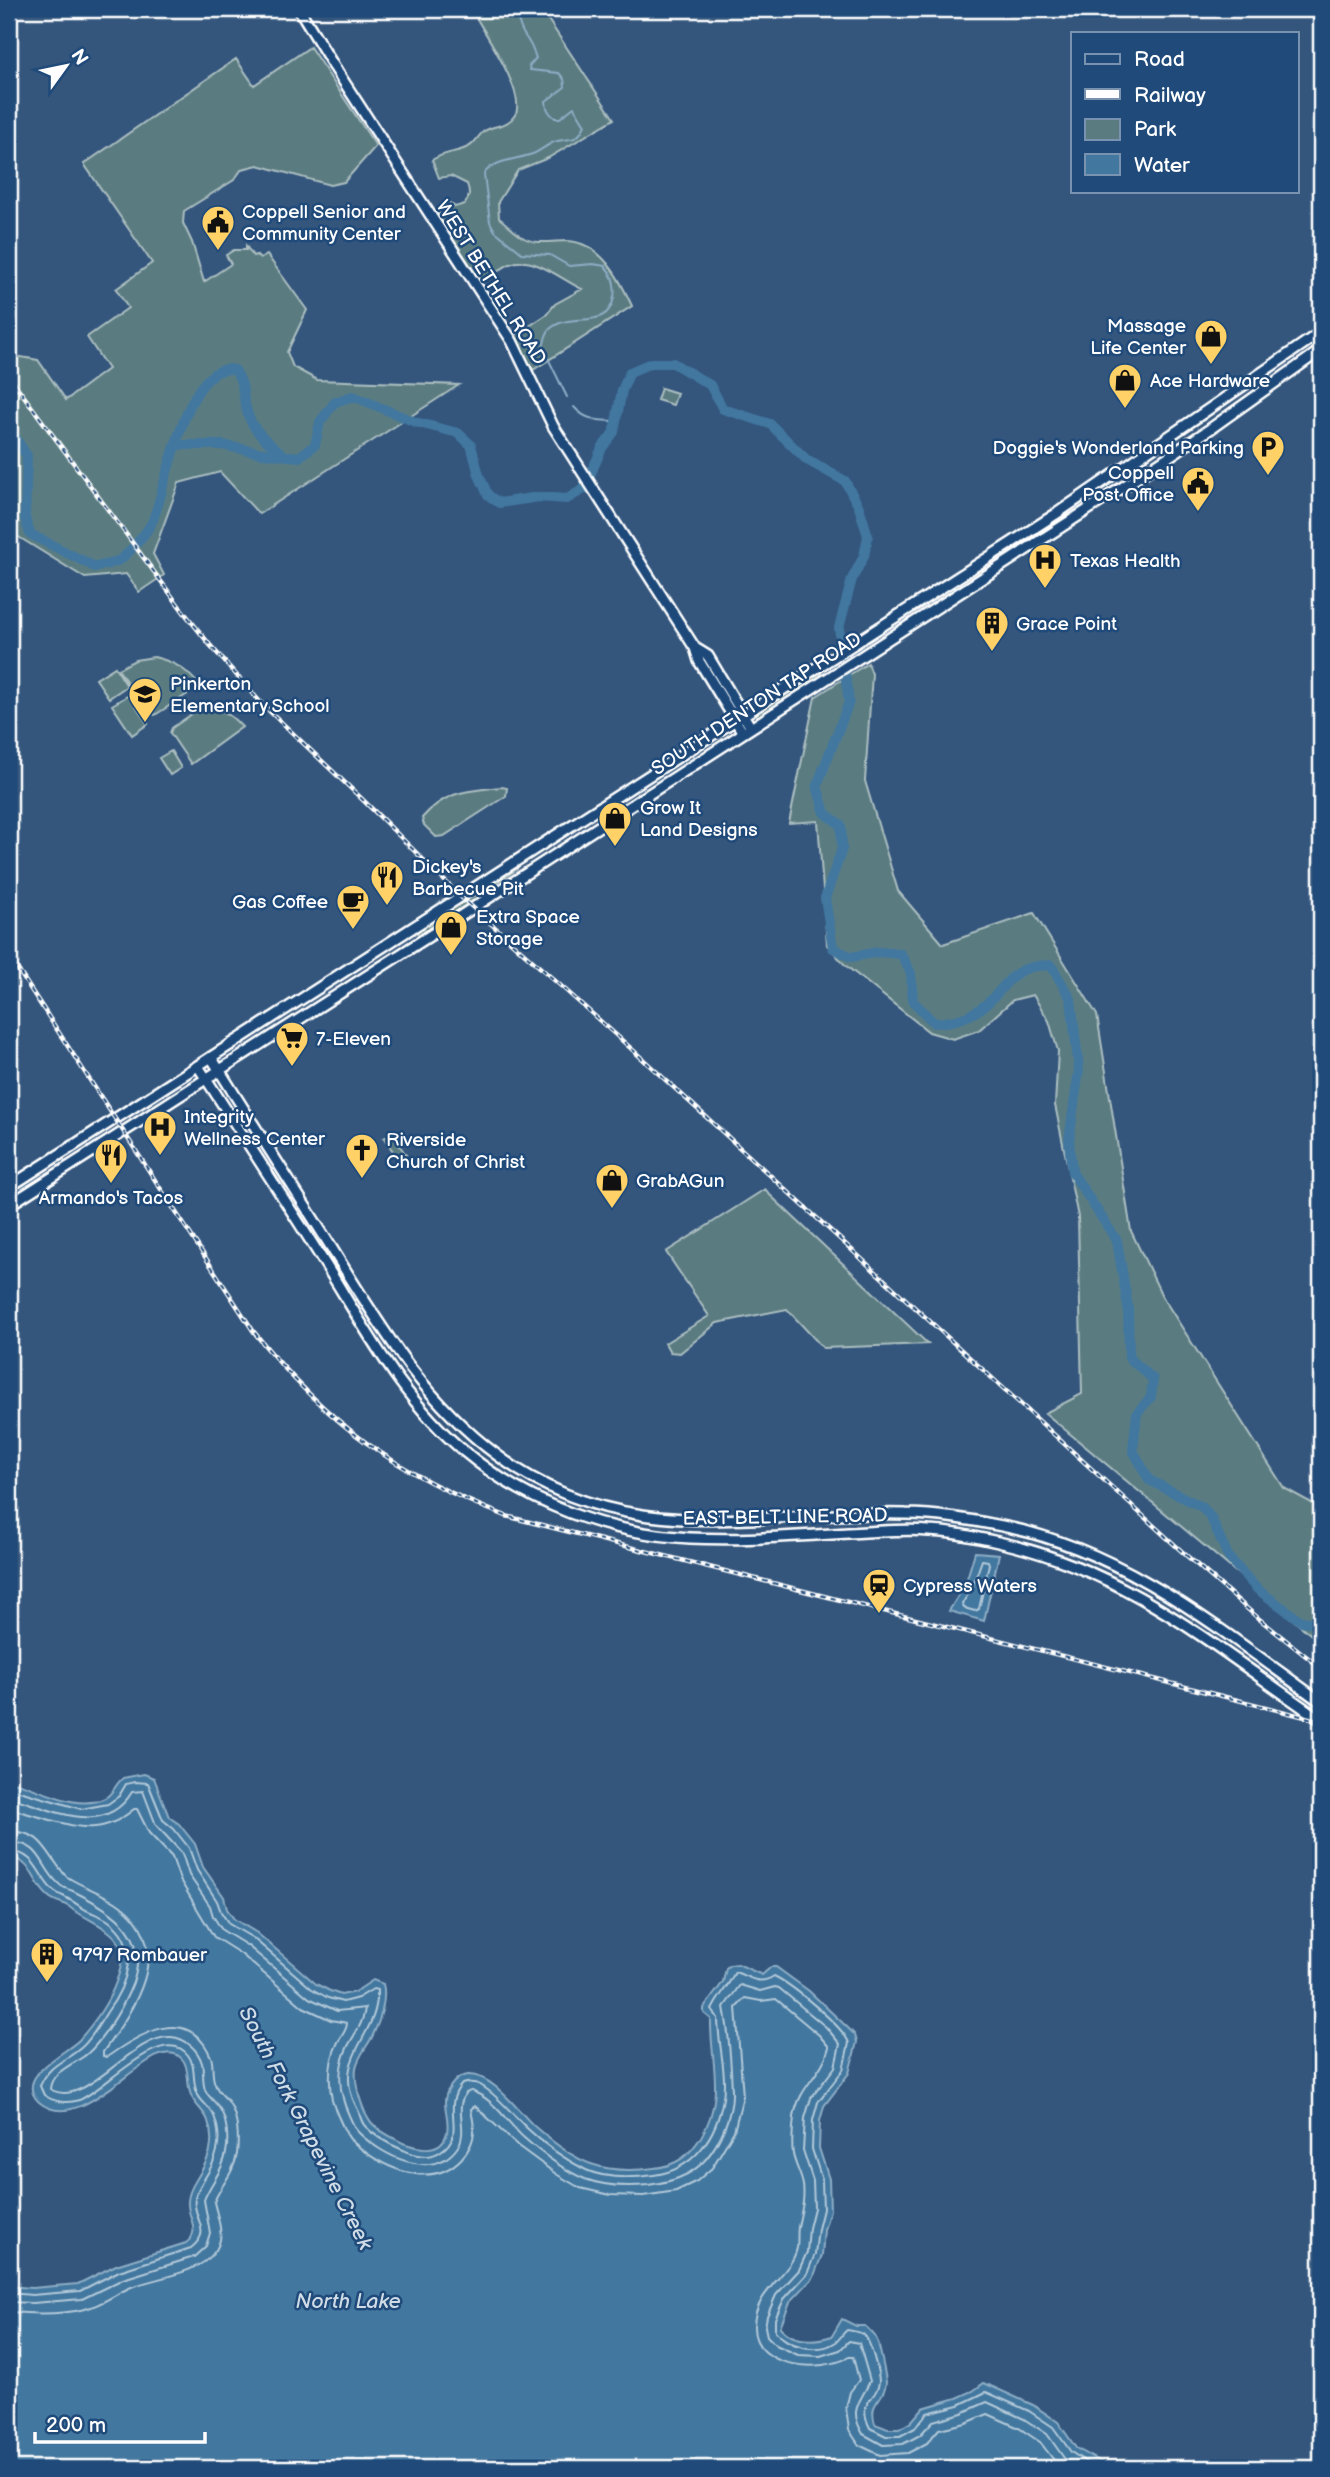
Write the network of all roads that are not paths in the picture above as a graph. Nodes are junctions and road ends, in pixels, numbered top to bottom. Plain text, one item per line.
1 (299, 9) edge
2 (1321, 332) edge
3 (1321, 350) edge
4 (1054, 515) junction
5 (1062, 526) junction
6 (993, 554) junction
7 (1000, 566) junction
8 (739, 717) junction
9 (747, 730) junction
10 (614, 799) junction
11 (622, 811) junction
12 (526, 855) junction
13 (535, 868) junction
14 (405, 933) junction
15 (413, 947) junction
16 (316, 990) junction
17 (324, 1003) junction
18 (211, 1057) junction
19 (198, 1066) junction
20 (219, 1070) junction
21 (206, 1078) junction
22 (92, 1133) junction
23 (98, 1148) junction
24 (9, 1187) edge
25 (9, 1205) edge
26 (512, 1465) junction
27 (502, 1479) junction
28 (654, 1518) junction
29 (970, 1520) junction
30 (651, 1534) junction
31 (969, 1537) junction
32 (1067, 1544) junction
33 (1047, 1554) junction
34 (1250, 1651) junction
35 (1240, 1665) junction
36 (1321, 1702) edge
37 (1321, 1720) edge

1 - 8 main road, WEST BETHEL ROAD
2 - 4 main road, SOUTH DENTON TAP ROAD
3 - 5 main road, SOUTH DENTON TAP ROAD
4 - 5 main road
4 - 6 main road, SOUTH DENTON TAP ROAD
5 - 7 main road, SOUTH DENTON TAP ROAD
6 - 7 main road
6 - 8 main road, SOUTH DENTON TAP ROAD
7 - 9 main road, SOUTH DENTON TAP ROAD
8 - 9 main road, WEST BETHEL ROAD
8 - 10 main road, SOUTH DENTON TAP ROAD
9 - 11 main road, SOUTH DENTON TAP ROAD
10 - 11 main road
10 - 12 main road, SOUTH DENTON TAP ROAD
11 - 13 main road, SOUTH DENTON TAP ROAD
12 - 13 main road
12 - 14 main road, SOUTH DENTON TAP ROAD
13 - 15 main road, SOUTH DENTON TAP ROAD
14 - 15 main road
14 - 16 main road, SOUTH DENTON TAP ROAD
15 - 17 main road, SOUTH DENTON TAP ROAD
16 - 17 main road
16 - 18 main road, SOUTH DENTON TAP ROAD
17 - 20 main road, SOUTH DENTON TAP ROAD
18 - 19 main road, SOUTH DENTON TAP ROAD
18 - 20 main road, EAST BELT LINE ROAD
19 - 21 main road, EAST BELT LINE ROAD
19 - 22 main road, SOUTH DENTON TAP ROAD
20 - 21 main road, SOUTH DENTON TAP ROAD
20 - 26 main road, EAST BELT LINE ROAD
21 - 23 main road, SOUTH DENTON TAP ROAD
21 - 27 main road, EAST BELT LINE ROAD
22 - 23 main road
22 - 24 main road, SOUTH DENTON TAP ROAD
23 - 25 main road, SOUTH DENTON TAP ROAD
26 - 27 main road
26 - 28 main road, EAST BELT LINE ROAD
27 - 30 main road, EAST BELT LINE ROAD
28 - 29 main road, EAST BELT LINE ROAD
28 - 30 main road
29 - 31 main road
29 - 32 main road, EAST BELT LINE ROAD
30 - 31 main road, EAST BELT LINE ROAD
31 - 33 main road, EAST BELT LINE ROAD
32 - 33 main road
32 - 34 main road, EAST BELT LINE ROAD
33 - 35 main road, EAST BELT LINE ROAD
34 - 35 main road
34 - 36 main road, EAST BELT LINE ROAD
35 - 37 main road, EAST BELT LINE ROAD

